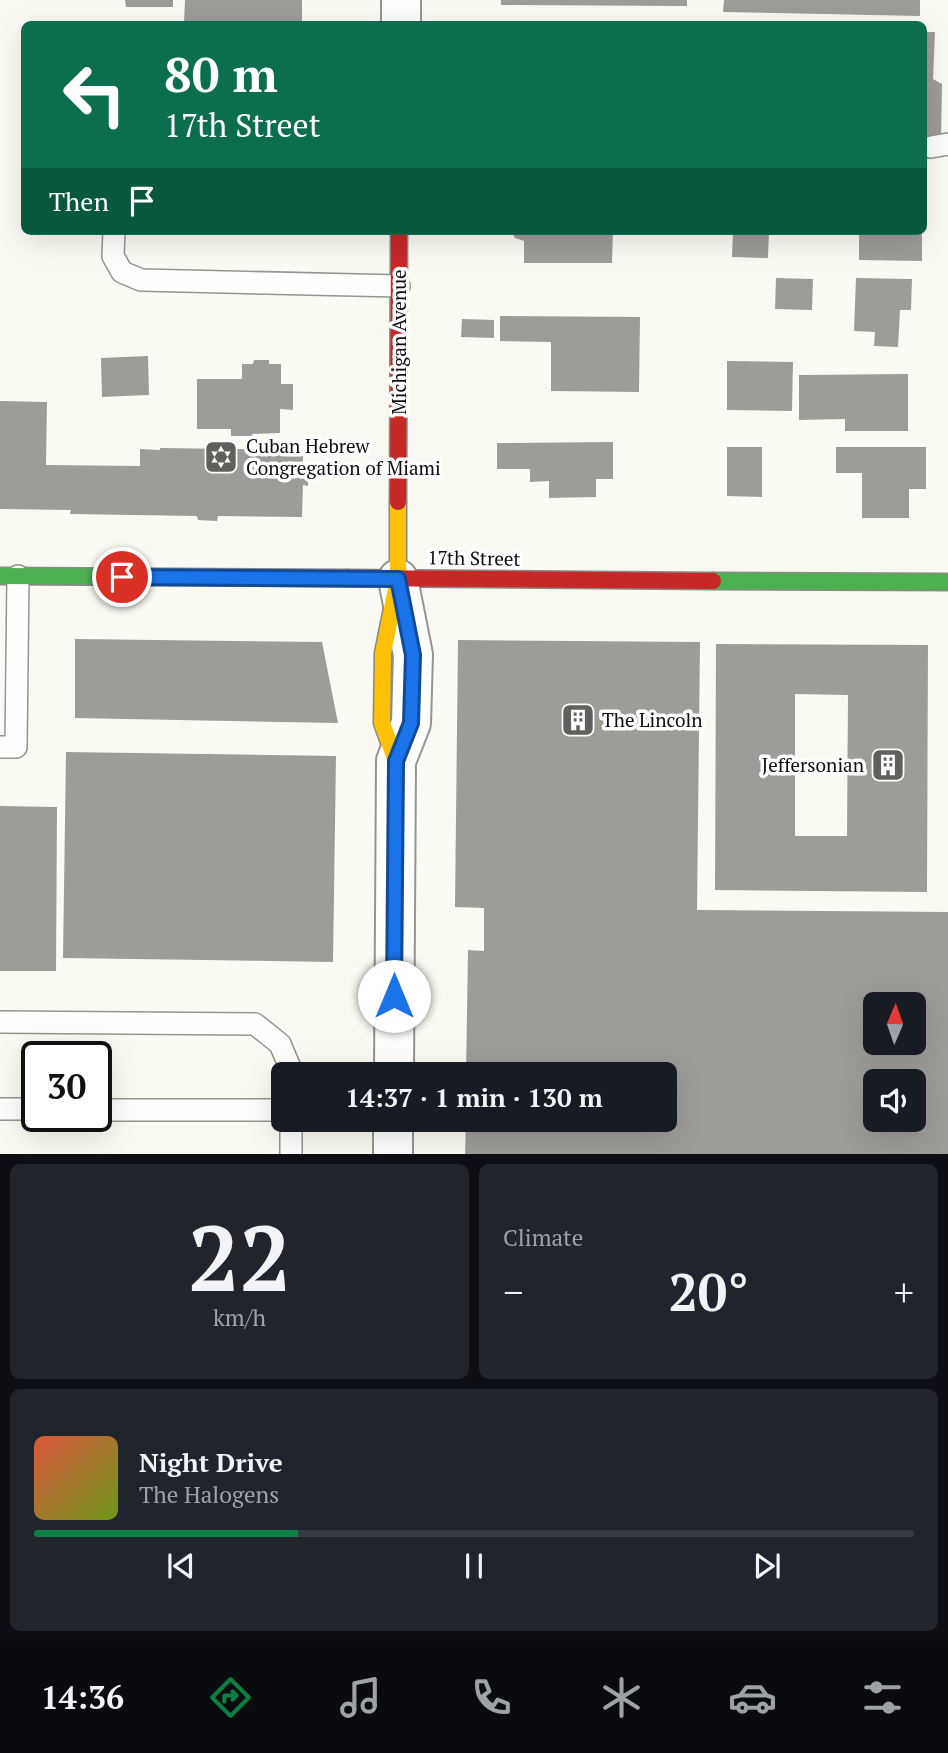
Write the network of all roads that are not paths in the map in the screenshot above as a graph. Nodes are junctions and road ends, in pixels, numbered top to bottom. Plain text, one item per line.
1 (401, 0) edge
2 (401, 21) edge
3 (114, 235) edge
4 (399, 235) edge
5 (399, 286) junction
6 (9, 576) edge
7 (398, 579) junction
8 (948, 582) edge
9 (0, 747) edge
10 (0, 1022) edge
11 (288, 1062) edge
12 (394, 1062) edge
13 (0, 1109) edge
14 (21, 1110) edge
15 (112, 1110) edge
16 (271, 1110) edge
17 (292, 1132) edge
18 (393, 1132) edge
19 (291, 1154) edge
20 (393, 1154) edge

1 - 2 street
3 - 5 lane
4 - 5 street, Michigan Avenue
5 - 7 street, Michigan Avenue
6 - 7 street, 17th Street
6 - 9 lane
7 - 8 street, 17th Street
7 - 12 street, Michigan Avenue
10 - 11 lane
13 - 14 lane
15 - 16 lane
17 - 19 lane
18 - 20 street

